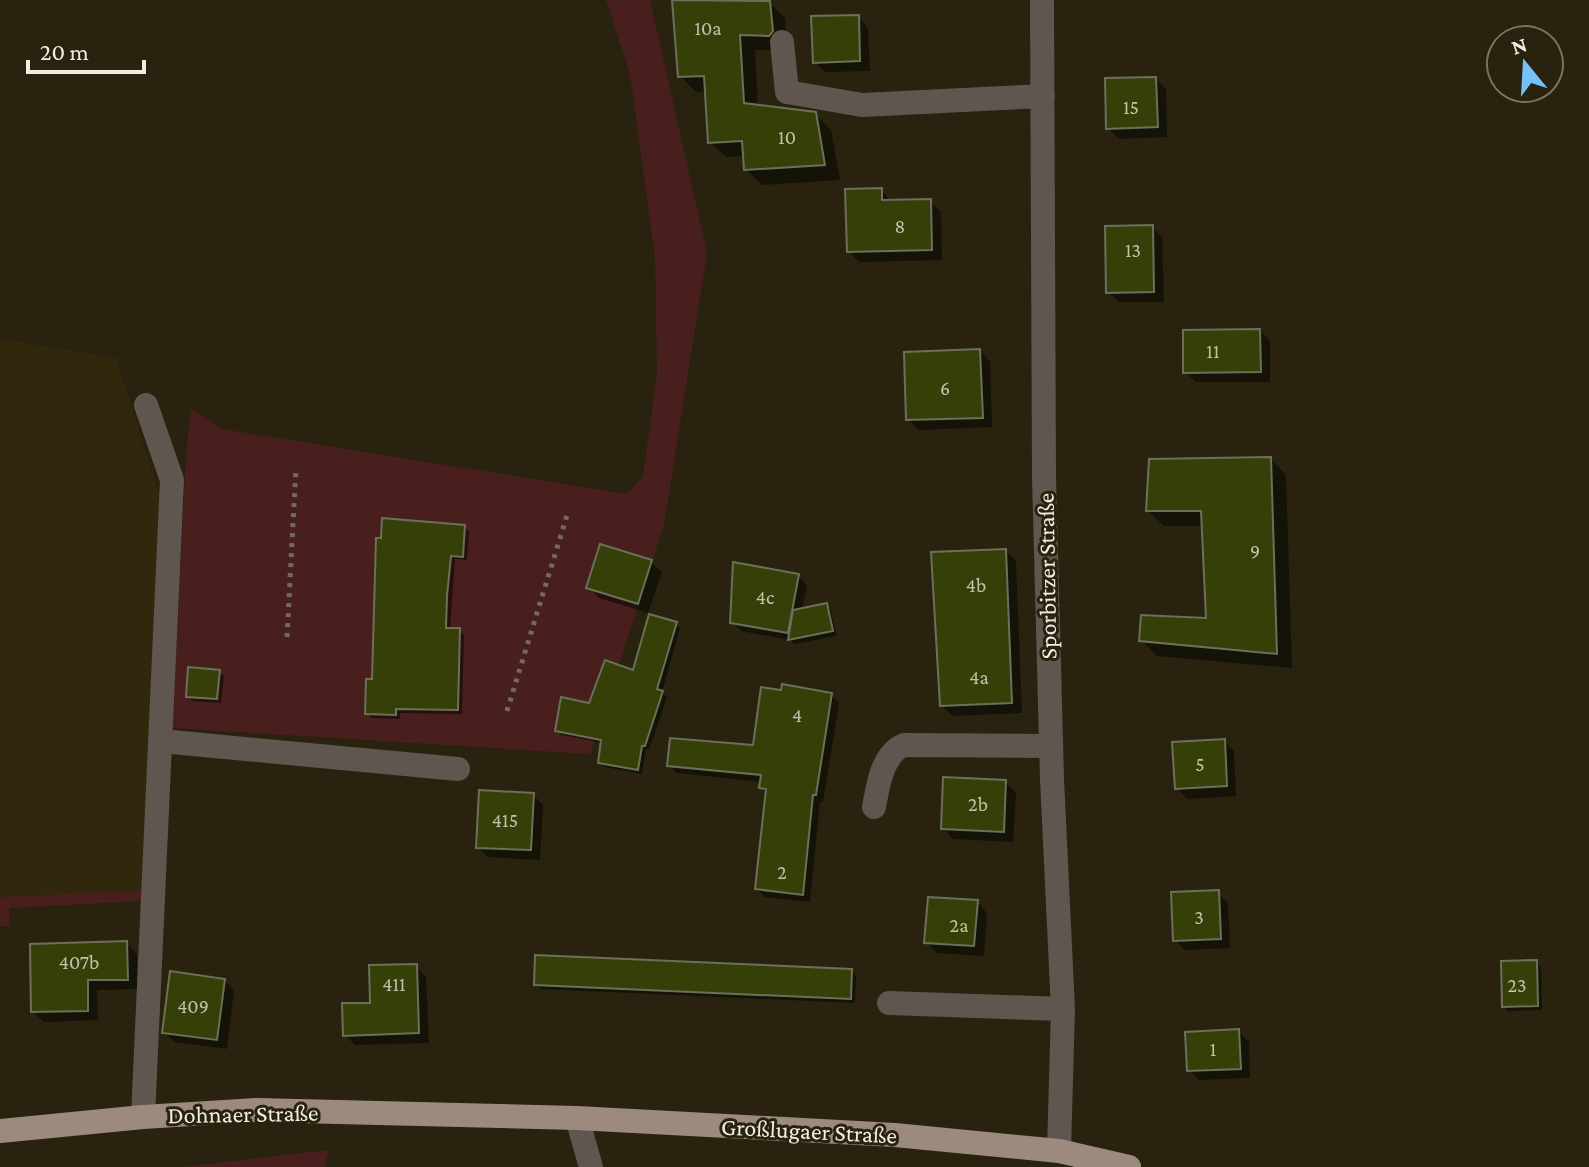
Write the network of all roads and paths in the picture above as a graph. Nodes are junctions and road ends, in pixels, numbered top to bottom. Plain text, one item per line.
1 (1042, 0) edge
2 (782, 42) dead end
3 (1043, 96) junction
4 (146, 405) dead end
5 (296, 467) dead end
6 (568, 512) dead end
7 (287, 637) dead end
8 (507, 711) dead end
9 (161, 741) junction
10 (1051, 746) junction
11 (458, 769) dead end
12 (874, 807) dead end
13 (889, 1003) dead end
14 (1063, 1009) junction
15 (486, 1116) joint
16 (143, 1117) junction
17 (577, 1118) junction
18 (0, 1131) edge
19 (1059, 1151) junction
20 (591, 1167) edge
21 (1129, 1167) edge

1 - 3 street, Sporbitzer Straße
2 - 3 street
3 - 10 street, Sporbitzer Straße
4 - 9 street
5 - 7 path
6 - 8 path
9 - 11 street
9 - 16 street
10 - 12 street
10 - 14 street, Sporbitzer Straße
13 - 14 street
14 - 19 street, Sporbitzer Straße
15 - 16 main road, Dohnaer Straße
15 - 17 main road, Großlugaer Straße
16 - 18 main road, Dohnaer Straße
17 - 19 main road, Großlugaer Straße
17 - 20 street
19 - 21 main road, Großlugaer Straße

